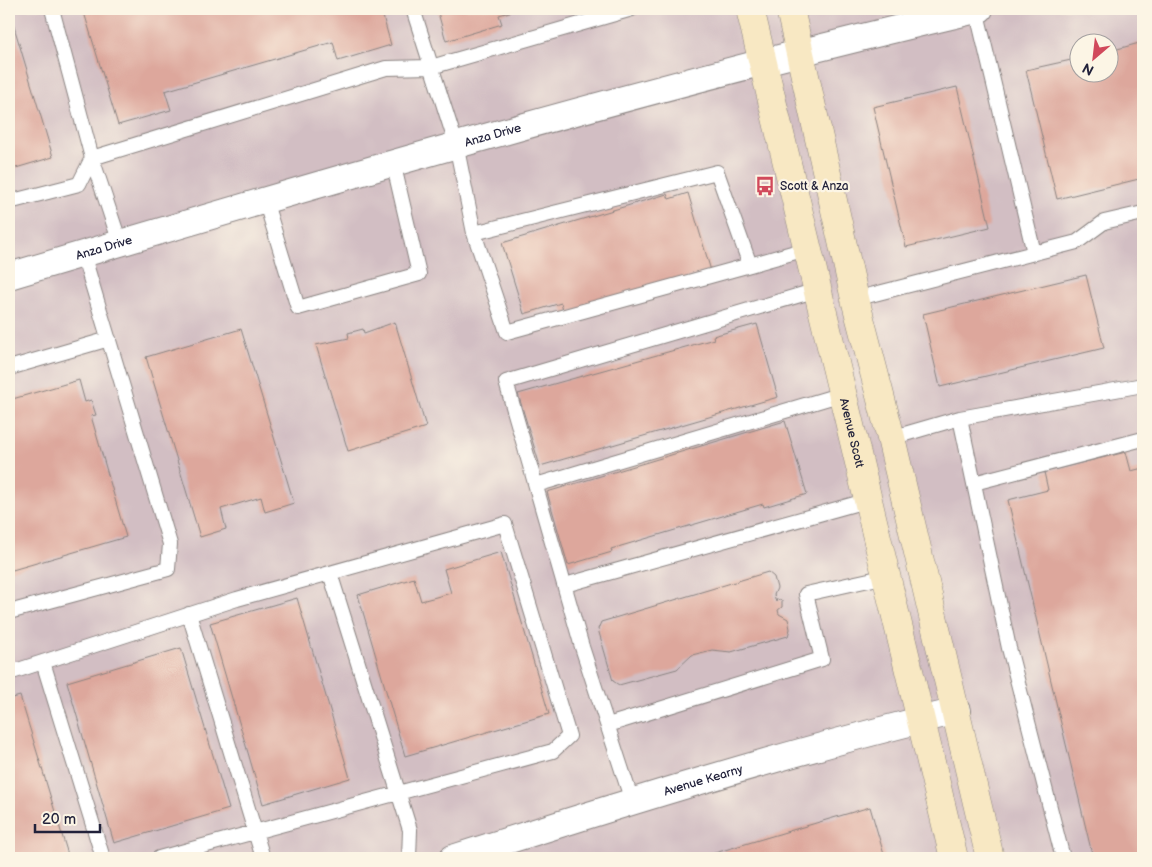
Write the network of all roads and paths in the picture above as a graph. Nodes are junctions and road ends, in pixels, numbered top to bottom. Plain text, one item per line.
1 (52, 9) edge
2 (413, 9) edge
3 (632, 9) edge
4 (750, 9) edge
5 (790, 9) edge
6 (977, 9) edge
7 (800, 53) junction
8 (763, 62) junction
9 (431, 67) junction
10 (456, 144) junction
11 (92, 158) junction
12 (393, 162) junction
13 (265, 200) junction
14 (9, 202) edge
15 (1143, 213) edge
16 (474, 233) junction
17 (120, 243) junction
18 (806, 249) junction
19 (1034, 253) junction
20 (83, 254) junction
21 (750, 266) junction
22 (9, 276) edge
23 (817, 290) junction
24 (855, 299) junction
25 (109, 339) junction
26 (9, 368) edge
27 (1143, 385) edge
28 (842, 394) junction
29 (960, 418) junction
30 (891, 438) junction
31 (1143, 439) edge
32 (974, 483) junction
33 (536, 485) junction
34 (869, 500) junction
35 (330, 573) junction
36 (887, 576) junction
37 (565, 585) junction
38 (9, 612) edge
39 (189, 614) junction
40 (44, 662) junction
41 (9, 673) edge
42 (957, 711) junction
43 (922, 720) junction
44 (608, 724) junction
45 (398, 792) junction
46 (632, 801) junction
47 (255, 833) junction
48 (103, 858) edge
49 (159, 858) edge
50 (263, 858) edge
51 (409, 858) edge
52 (453, 858) edge
53 (954, 858) edge
54 (990, 858) edge
55 (1063, 858) edge

1 - 11 lane
2 - 9 lane
3 - 9 lane
4 - 8 main road, Avenue Scott
5 - 7 main road
6 - 7 street, Anza Drive
6 - 19 lane
7 - 8 street, Anza Drive
7 - 24 main road
8 - 10 street, Anza Drive
8 - 18 main road, Avenue Scott
9 - 10 lane
9 - 11 lane
10 - 12 street, Anza Drive
10 - 16 lane
11 - 14 lane
11 - 17 lane
12 - 13 street, Anza Drive
12 - 13 lane
13 - 17 street, Anza Drive
15 - 19 lane
16 - 21 lane
16 - 21 lane
17 - 20 street, Anza Drive
18 - 21 lane
18 - 23 main road, Avenue Scott
19 - 24 lane
20 - 22 street, Anza Drive
20 - 25 lane
23 - 28 main road, Avenue Scott
23 - 33 lane
24 - 30 main road
25 - 26 lane
25 - 38 lane
27 - 29 lane
28 - 33 lane
28 - 34 main road, Avenue Scott
29 - 30 lane
29 - 32 lane
30 - 42 main road
31 - 32 lane
32 - 55 lane
33 - 37 lane
34 - 36 main road, Avenue Scott
34 - 37 lane
35 - 39 lane
35 - 45 lane
35 - 45 lane
36 - 43 main road, Avenue Scott
36 - 44 lane
37 - 44 lane
39 - 40 lane
39 - 47 lane
40 - 41 lane
40 - 48 lane
42 - 43 street, Avenue Kearny
42 - 54 main road
43 - 46 street, Avenue Kearny
43 - 53 main road, Avenue Scott
44 - 46 lane
45 - 47 lane
45 - 51 lane
46 - 52 street, Avenue Kearny
47 - 49 lane
47 - 50 lane

